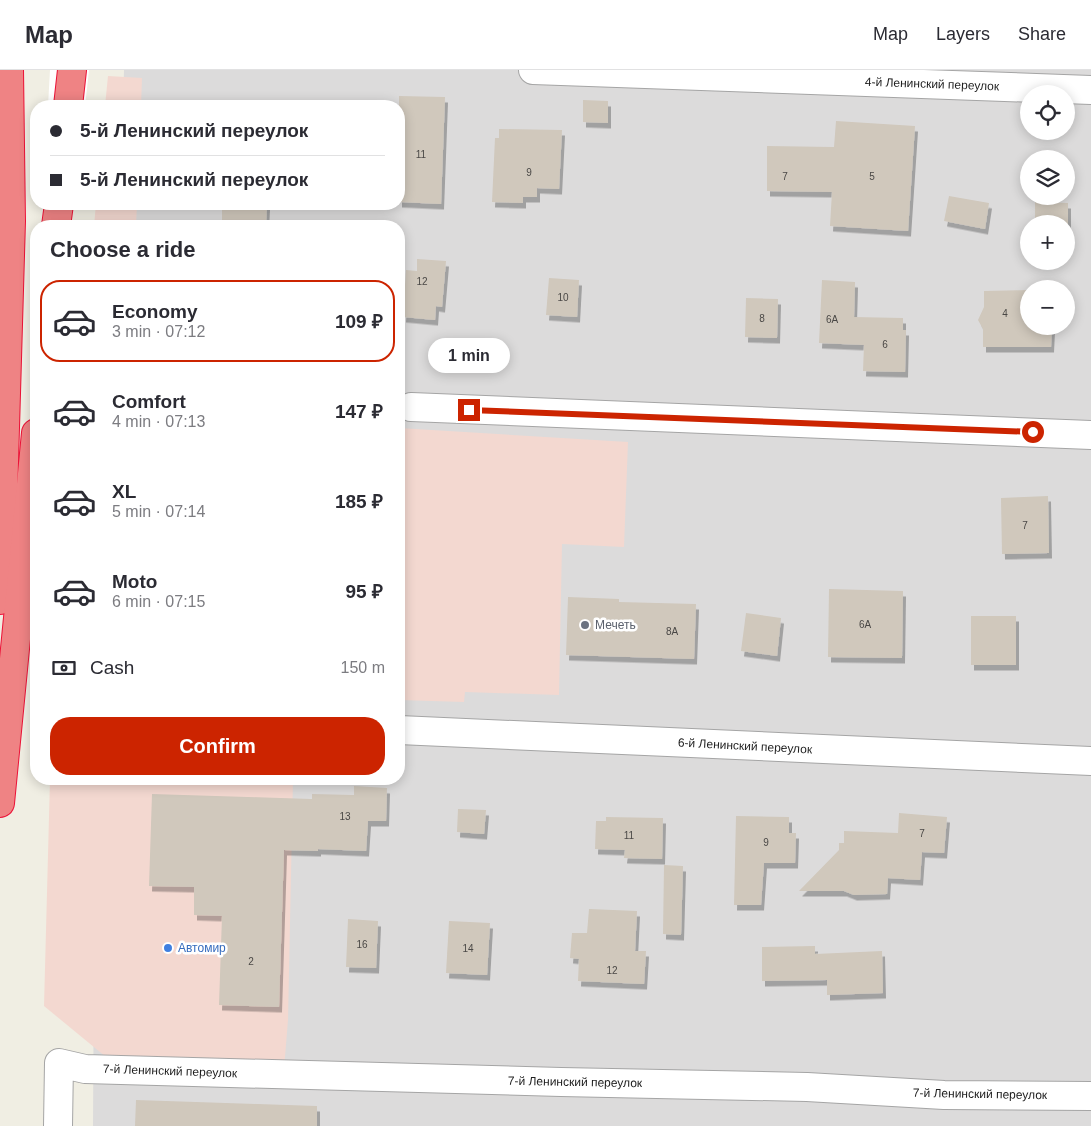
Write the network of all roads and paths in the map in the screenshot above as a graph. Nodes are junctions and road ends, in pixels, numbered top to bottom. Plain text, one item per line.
1 (9, 70) edge
2 (72, 70) edge
3 (533, 70) edge
4 (1091, 90) edge
5 (69, 100) edge
6 (411, 407) dead end
7 (1091, 434) edge
8 (30, 495) edge
9 (0, 600) edge
10 (405, 730) edge
11 (1091, 761) edge
12 (0, 803) edge
13 (1091, 1096) edge
14 (58, 1126) edge

1 - 9 highway
2 - 5 highway
3 - 4 street, 4-й Ленинский переулок
6 - 7 street
8 - 12 highway
10 - 11 street, 6-й Ленинский переулок
13 - 14 street, 7-й Ленинский переулок

